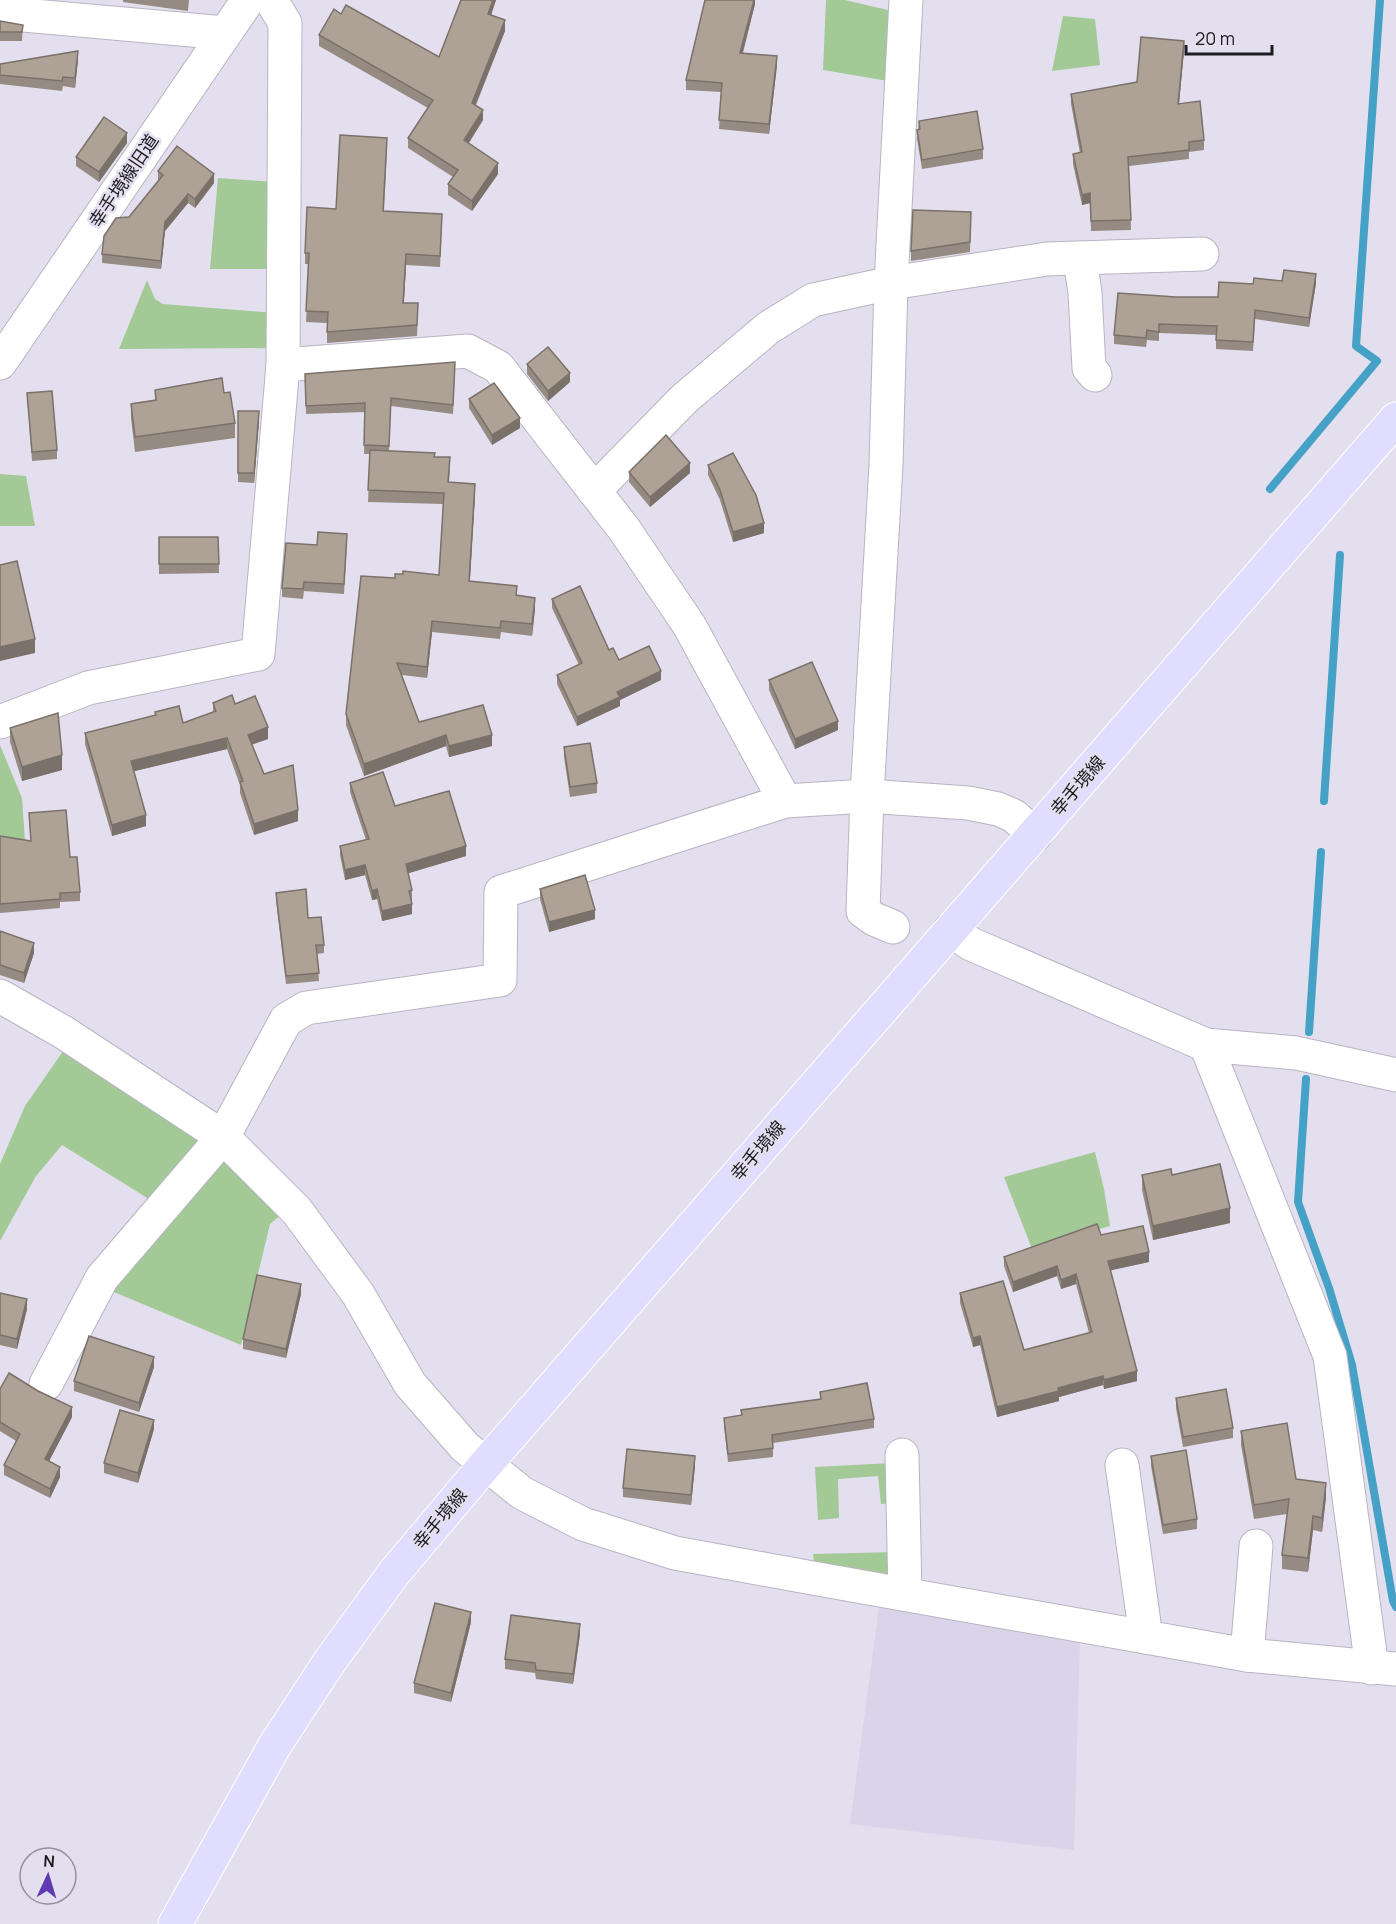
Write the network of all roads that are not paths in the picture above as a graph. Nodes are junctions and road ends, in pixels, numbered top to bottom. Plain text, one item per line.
1 (248, 0) edge
2 (271, 0) edge
3 (906, 0) edge
4 (0, 13) edge
5 (225, 33) junction
6 (1202, 255) dead end
7 (1080, 258) junction
8 (891, 283) junction
9 (0, 363) edge
10 (283, 365) junction
11 (1095, 375) dead end
12 (1396, 419) edge
13 (594, 491) junction
14 (0, 722) edge
15 (867, 796) junction
16 (785, 801) junction
17 (1035, 835) junction
18 (893, 927) dead end
19 (950, 930) junction
20 (0, 996) edge
21 (1206, 1045) junction
22 (1396, 1075) edge
23 (224, 1137) junction
24 (46, 1384) dead end
25 (902, 1455) dead end
26 (485, 1465) junction
27 (1122, 1465) dead end
28 (1256, 1546) dead end
29 (905, 1594) junction
30 (1146, 1637) junction
31 (1247, 1655) junction
32 (1384, 1668) edge
33 (175, 1924) edge

1 - 5 street, 幸手境線旧道
2 - 10 street
3 - 8 street
4 - 5 street
5 - 9 street, 幸手境線旧道
6 - 7 street
7 - 8 street
7 - 11 street
8 - 13 street
8 - 15 street
10 - 13 street
10 - 14 street
12 - 17 main road, 幸手境線
13 - 16 street
15 - 16 street
15 - 17 street
15 - 18 street
16 - 23 street
17 - 19 main road, 幸手境線
19 - 21 street
19 - 26 main road, 幸手境線
20 - 23 street
21 - 22 street
21 - 32 street
23 - 24 street
23 - 26 street
25 - 29 street
26 - 29 street
26 - 33 main road, 幸手境線
27 - 30 street
28 - 31 street
29 - 30 street
30 - 31 street
31 - 32 street

